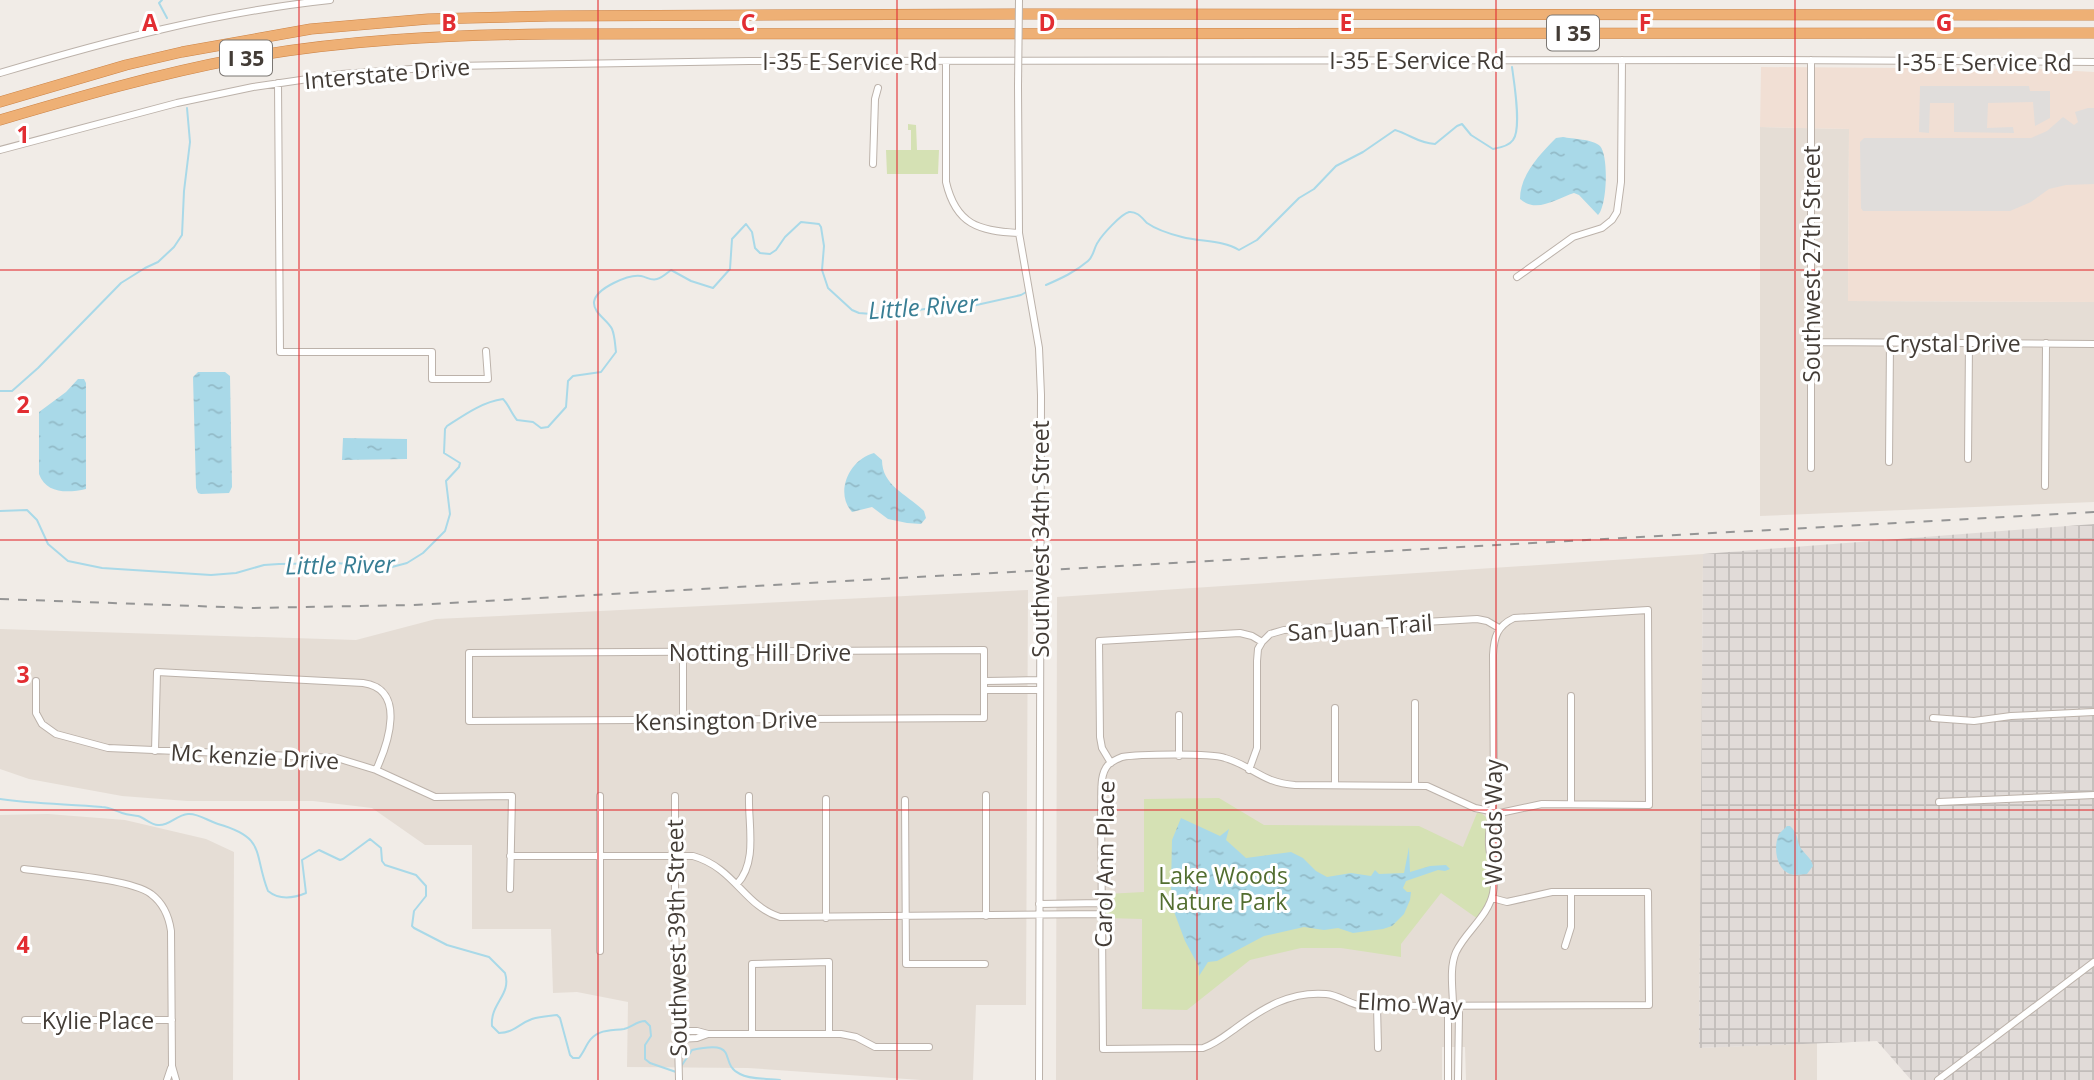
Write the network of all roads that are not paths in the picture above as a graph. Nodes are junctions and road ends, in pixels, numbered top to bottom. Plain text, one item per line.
1 (330, 0) edge
2 (1019, 0) edge
3 (2094, 15) edge
4 (2094, 33) edge
5 (1622, 60) junction
6 (1811, 60) junction
7 (740, 61) joint
8 (946, 61) junction
9 (2094, 62) edge
10 (0, 73) edge
11 (278, 83) junction
12 (878, 88) dead end
13 (0, 102) edge
14 (0, 120) edge
15 (0, 150) edge
16 (873, 164) dead end
17 (1019, 233) junction
18 (1517, 277) dead end
19 (1811, 342) junction
20 (1890, 342) junction
21 (1969, 343) junction
22 (2046, 343) junction
23 (2094, 344) edge
24 (486, 351) dead end
25 (1968, 459) dead end
26 (1889, 462) dead end
27 (1811, 468) dead end
28 (2046, 486) dead end
29 (1499, 628) junction
30 (1099, 641) joint
31 (1262, 642) junction
32 (683, 652) junction
33 (1040, 680) junction
34 (36, 681) dead end
35 (985, 681) junction
36 (1039, 690) junction
37 (985, 691) junction
38 (1571, 696) dead end
39 (1415, 703) dead end
40 (1335, 708) dead end
41 (2094, 712) edge
42 (1179, 715) dead end
43 (984, 718) joint
44 (1933, 718) dead end
45 (683, 720) junction
46 (469, 721) joint
47 (155, 751) junction
48 (1179, 756) junction
49 (1111, 763) junction
50 (376, 770) junction
51 (1249, 770) junction
52 (1335, 785) junction
53 (1415, 785) junction
54 (986, 795) dead end
55 (2094, 795) edge
56 (600, 796) dead end
57 (675, 796) dead end
58 (749, 796) dead end
59 (826, 799) dead end
60 (905, 800) dead end
61 (1939, 802) dead end
62 (1571, 804) junction
63 (1492, 813) junction
64 (675, 855) junction
65 (510, 856) junction
66 (601, 856) junction
67 (24, 869) dead end
68 (737, 884) junction
69 (510, 889) dead end
70 (1571, 892) junction
71 (1492, 898) junction
72 (1102, 903) junction
73 (1039, 904) junction
74 (1102, 914) junction
75 (985, 916) junction
76 (1039, 916) junction
77 (905, 917) junction
78 (826, 918) junction
79 (1565, 946) dead end
80 (600, 951) dead end
81 (2094, 962) edge
82 (985, 964) dead end
83 (1377, 1006) junction
84 (1453, 1006) junction
85 (25, 1020) dead end
86 (172, 1020) junction
87 (752, 1034) junction
88 (829, 1034) junction
89 (678, 1035) junction
90 (929, 1047) dead end
91 (1378, 1048) dead end
92 (1103, 1049) joint
93 (172, 1066) junction
94 (167, 1080) edge
95 (176, 1080) edge
96 (679, 1080) edge
97 (1039, 1080) edge
98 (1448, 1080) edge
99 (1458, 1080) edge
100 (1938, 1080) edge

1 - 10 street
2 - 17 street, Southwest 34th Street, bridge
3 - 13 highway, I 35
4 - 14 highway, I 35
5 - 6 street, I-35 E Service Rd
5 - 8 street, I-35 E Service Rd
5 - 18 street
6 - 9 street, I-35 E Service Rd
6 - 19 street, Southwest 27th Street
7 - 8 street, I-35 E Service Rd
7 - 11 street, Interstate Drive
8 - 17 street
11 - 15 street, Interstate Drive
11 - 24 street
12 - 16 street
17 - 33 street, Southwest 34th Street
19 - 20 street, Crystal Drive
19 - 27 street, Southwest 27th Street
20 - 21 street, Crystal Drive
20 - 26 street
21 - 22 street, Crystal Drive
21 - 25 street
22 - 23 street, Crystal Drive
22 - 28 street
29 - 31 street, San Juan Trail
29 - 62 street
29 - 63 street, Woods Way
30 - 31 street, San Juan Trail
30 - 49 street, Carol Ann Place
31 - 51 street
32 - 35 street, Notting Hill Drive
32 - 45 street
32 - 46 street, Notting Hill Drive
33 - 35 street
33 - 36 street, Southwest 34th Street
34 - 47 street, Mc kenzie Drive
35 - 37 street, Notting Hill Drive
36 - 37 street
36 - 73 street, Southwest 34th Street
37 - 43 street, Notting Hill Drive
38 - 62 street
39 - 53 street
40 - 52 street
41 - 44 street
42 - 48 street
43 - 45 street, Kensington Drive
45 - 46 street, Kensington Drive
47 - 50 street, Mc kenzie Drive
47 - 50 street
48 - 49 street
48 - 51 street
49 - 72 street, Carol Ann Place
50 - 65 street, Mc kenzie Drive
51 - 52 street
52 - 53 street
53 - 63 street
54 - 75 street
55 - 61 street
56 - 66 street
57 - 64 street, Southwest 39th Street
58 - 68 street
59 - 78 street
60 - 77 street
62 - 63 street
63 - 71 street, Woods Way
64 - 66 street
64 - 68 street
64 - 89 street, Southwest 39th Street
65 - 66 street
65 - 69 street
66 - 80 street
67 - 86 street
68 - 78 street
70 - 71 street
70 - 79 street
70 - 84 street, Elmo Way
71 - 84 street, Woods Way
72 - 73 street
72 - 74 street, Carol Ann Place
73 - 76 street, Southwest 34th Street
74 - 76 street
74 - 92 street, Carol Ann Place
75 - 76 street
75 - 77 street
76 - 97 street, Southwest 34th Street
77 - 78 street
77 - 82 street
81 - 100 street
83 - 84 street, Elmo Way
83 - 91 street
83 - 92 street, Elmo Way
84 - 98 street, Woods Way
84 - 99 street, Woods Way
85 - 86 street, Kylie Place
86 - 93 street
87 - 88 street
87 - 88 street
87 - 89 street
88 - 90 street
89 - 96 street, Southwest 39th Street
93 - 94 street
93 - 95 street

